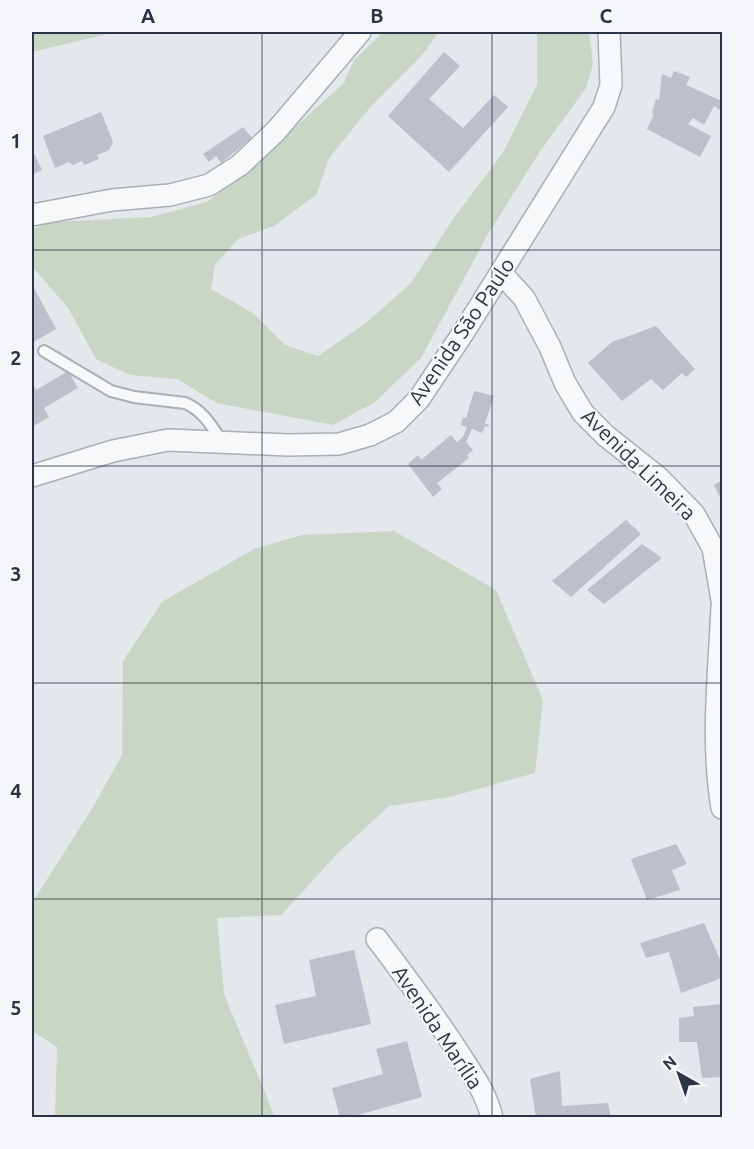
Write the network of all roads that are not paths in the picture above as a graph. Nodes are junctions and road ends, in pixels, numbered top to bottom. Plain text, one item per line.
1 (360, 32) edge
2 (609, 32) edge
3 (32, 215) edge
4 (502, 274) junction
5 (45, 351) dead end
6 (223, 443) junction
7 (32, 476) edge
8 (723, 600) edge
9 (723, 607) edge
10 (720, 750) edge
11 (723, 808) edge
12 (377, 939) dead end
13 (492, 1118) edge

1 - 3 street
2 - 4 street, Avenida São Paulo
4 - 6 street, Avenida São Paulo
4 - 8 street, Avenida Limeira
5 - 6 lane
6 - 7 street, Avenida São Paulo
9 - 10 street
10 - 11 street
12 - 13 street, Avenida Marília

